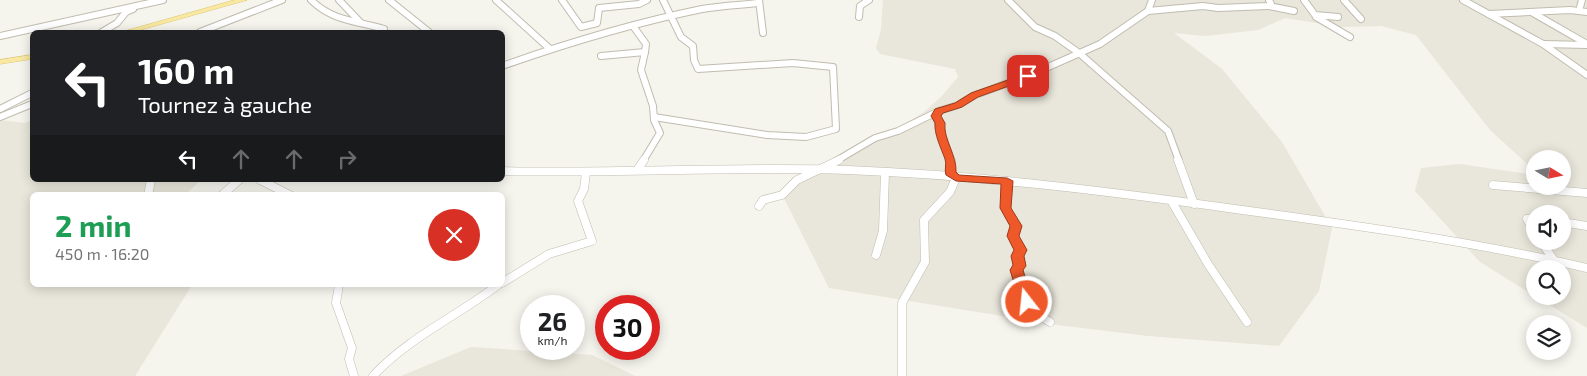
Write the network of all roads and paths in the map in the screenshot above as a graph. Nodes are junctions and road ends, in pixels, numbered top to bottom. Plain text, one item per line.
1 (154, 0) edge
2 (163, 0) edge
3 (243, 0) edge
4 (282, 0) edge
5 (311, 0) edge
6 (339, 0) edge
7 (389, 0) edge
8 (496, 0) edge
9 (562, 0) edge
10 (647, 0) edge
11 (663, 0) edge
12 (868, 0) edge
13 (1008, 0) edge
14 (1152, 0) edge
15 (1304, 0) edge
16 (1344, 0) edge
17 (1457, 0) edge
18 (1464, 0) edge
19 (1582, 0) edge
20 (759, 2) edge
21 (1269, 3) edge
22 (144, 4) junction
23 (1579, 10) junction
24 (1294, 11) dead end
25 (1148, 12) junction
26 (1532, 12) junction
27 (1587, 12) edge
28 (1489, 14) junction
29 (1315, 16) junction
30 (670, 17) junction
31 (859, 17) dead end
32 (1338, 17) dead end
33 (1360, 19) dead end
34 (361, 24) junction
35 (634, 26) junction
36 (105, 30) edge
37 (133, 30) edge
38 (205, 30) edge
39 (384, 30) edge
40 (426, 30) edge
41 (763, 33) dead end
42 (0, 36) edge
43 (1350, 36) dead end
44 (1543, 44) junction
45 (1587, 44) edge
46 (550, 49) junction
47 (646, 52) junction
48 (1079, 53) junction
49 (601, 56) dead end
50 (30, 57) edge
51 (0, 62) edge
52 (505, 65) edge
53 (1587, 75) edge
54 (30, 94) edge
55 (30, 105) edge
56 (0, 109) edge
57 (939, 111) junction
58 (654, 116) junction
59 (0, 117) edge
60 (638, 169) junction
61 (818, 170) junction
62 (505, 171) edge
63 (586, 173) junction
64 (885, 173) junction
65 (956, 178) junction
66 (1007, 181) junction
67 (236, 182) edge
68 (264, 182) edge
69 (1493, 184) dead end
70 (1526, 188) edge
71 (225, 192) edge
72 (284, 192) edge
73 (1571, 193) edge
74 (1571, 193) edge
75 (1587, 193) edge
76 (1587, 197) edge
77 (1172, 202) junction
78 (1194, 204) junction
79 (759, 206) dead end
80 (1571, 223) edge
81 (1587, 226) edge
82 (1547, 250) edge
83 (876, 255) dead end
84 (1553, 260) joint
85 (1571, 264) edge
86 (1587, 268) edge
87 (505, 281) edge
88 (339, 287) edge
89 (495, 287) edge
90 (1050, 322) dead end
91 (1247, 322) dead end
92 (354, 376) edge
93 (373, 376) edge
94 (902, 376) edge

1 - 22 street
2 - 22 street
3 - 37 main road
4 - 38 street
5 - 34 street
6 - 34 street
7 - 40 street
8 - 46 street
9 - 10 street
11 - 30 street
12 - 31 street
13 - 48 street
14 - 25 street
15 - 29 street
16 - 33 street
17 - 18 street
18 - 28 street
19 - 23 street
20 - 30 street
20 - 41 street
21 - 24 street
21 - 25 street
22 - 36 street
22 - 42 street
23 - 26 street
23 - 27 street
25 - 48 street
26 - 28 street
26 - 45 street
28 - 44 street
29 - 32 street
29 - 43 street
30 - 35 street
30 - 58 street
34 - 39 street
35 - 46 street
35 - 47 street
44 - 45 street
44 - 53 street
46 - 52 street
47 - 49 street
47 - 58 street
48 - 57 street
48 - 78 street
50 - 51 main road
54 - 56 street
55 - 59 street
57 - 61 street
57 - 65 street
58 - 60 street
60 - 61 street
60 - 63 street
61 - 64 street
61 - 79 street
62 - 63 street
63 - 87 street
64 - 65 street
64 - 83 street
65 - 66 street
65 - 94 street
66 - 77 street
66 - 90 street
67 - 71 street
68 - 72 street
69 - 70 street
73 - 75 street
74 - 76 street
77 - 78 street
77 - 91 street
78 - 84 street
80 - 81 street
82 - 84 street
85 - 86 street
88 - 92 street
89 - 93 street

